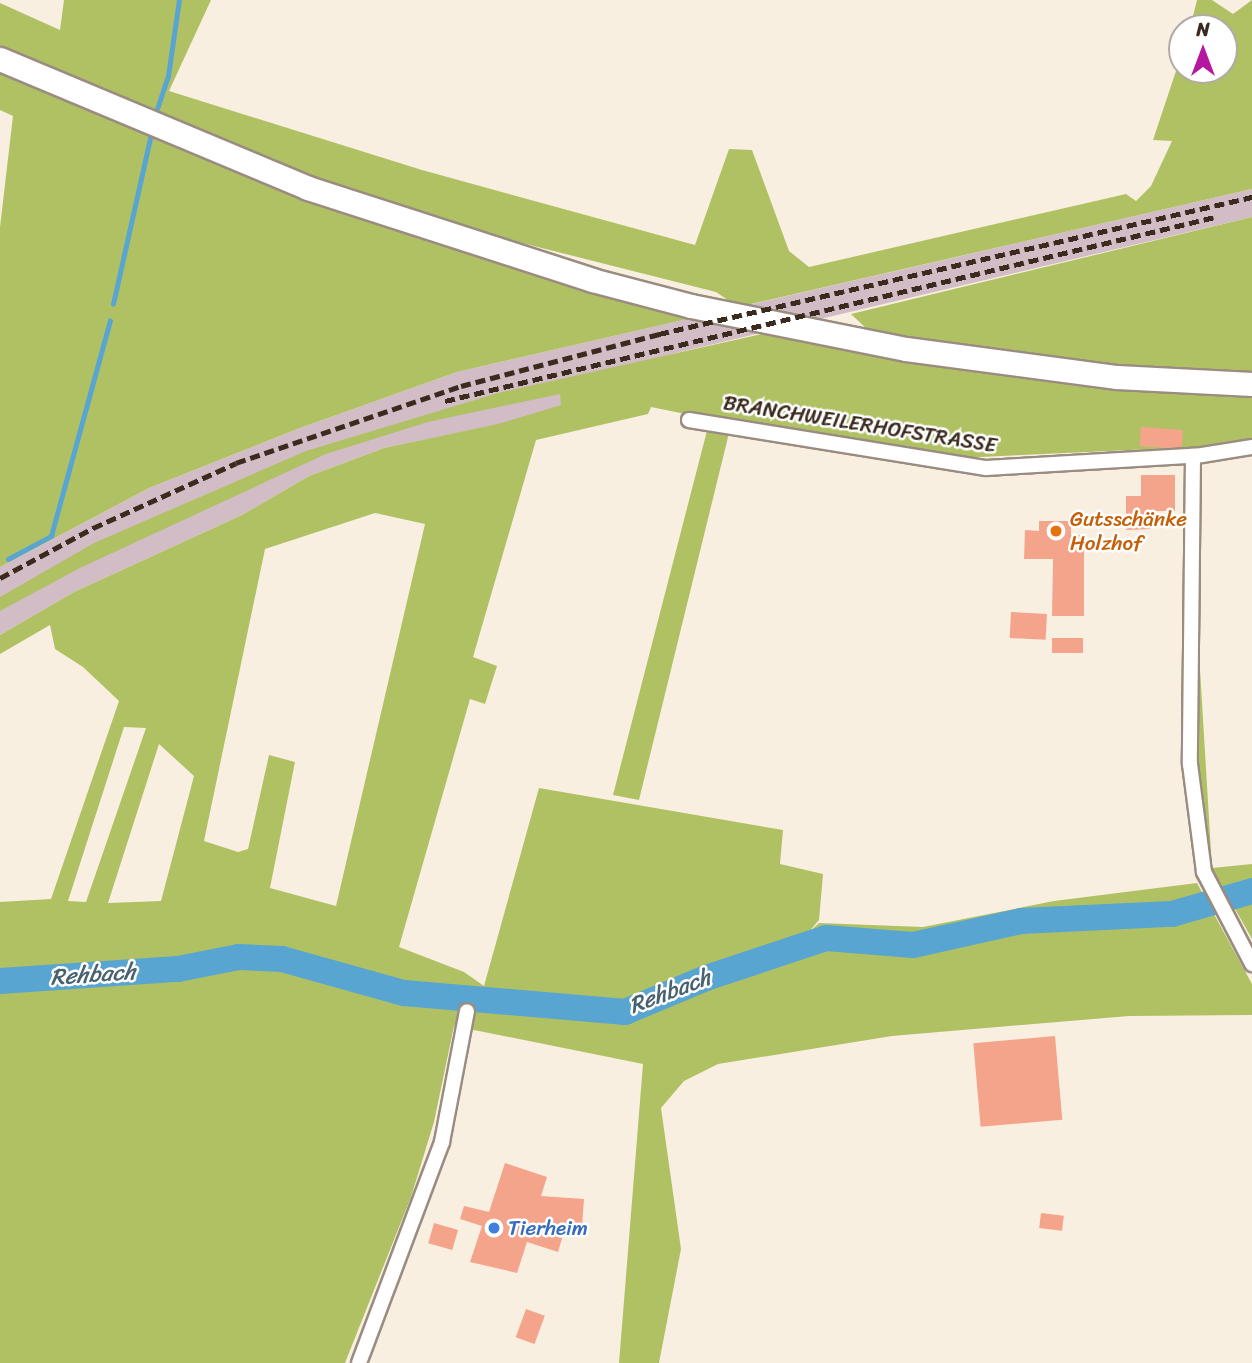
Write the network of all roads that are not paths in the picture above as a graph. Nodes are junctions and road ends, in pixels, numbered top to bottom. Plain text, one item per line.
1 (0, 60) edge
2 (1252, 384) edge
3 (689, 420) dead end
4 (1252, 447) edge
5 (1193, 456) junction
6 (1252, 964) edge
7 (467, 1012) dead end
8 (359, 1363) edge

1 - 2 main road
3 - 5 street, BRANCHWEILERHOFSTRASSE
4 - 5 street, BRANCHWEILERHOFSTRASSE
5 - 6 street
7 - 8 street

